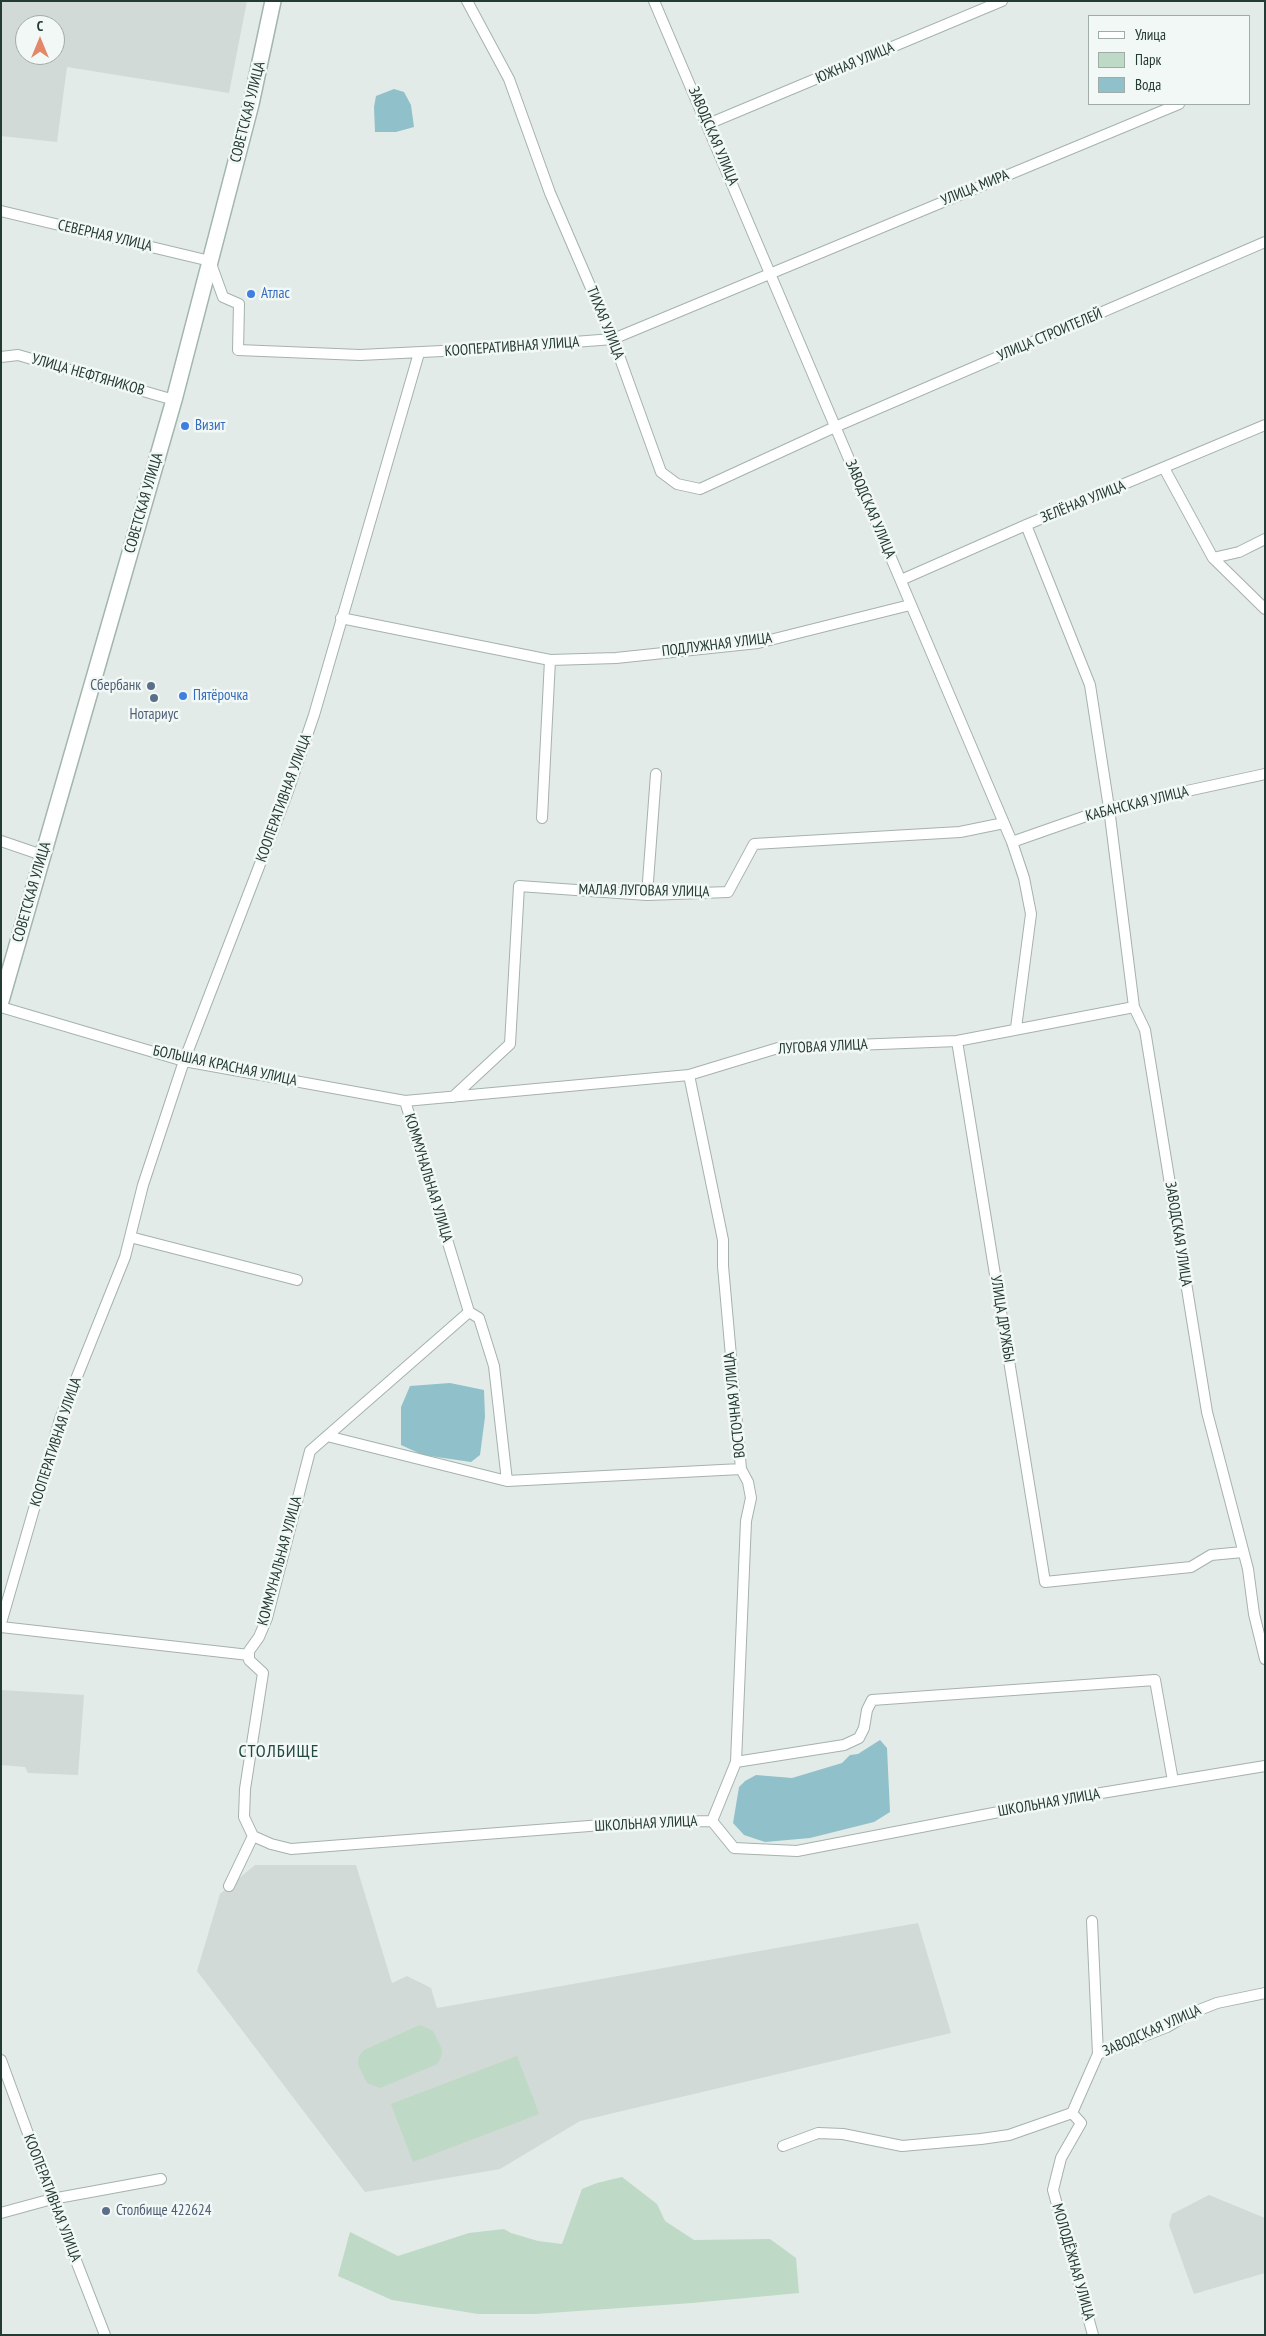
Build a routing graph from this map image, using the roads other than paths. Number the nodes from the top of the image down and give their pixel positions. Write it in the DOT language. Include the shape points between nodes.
graph roads {
  1 [pos="273,1"];
  2 [pos="467,1"];
  3 [pos="654,1"];
  4 [pos="1002,1"];
  5 [pos="1176,105"];
  6 [pos="708,124"];
  7 [pos="1,212"];
  8 [pos="1265,242"];
  9 [pos="210,261"];
  10 [pos="771,272"];
  11 [pos="613,339"];
  12 [pos="419,353"];
  13 [pos="1,357"];
  14 [pos="174,400"];
  15 [pos="1265,425"];
  16 [pos="835,427"];
  17 [pos="1164,468"];
  18 [pos="1026,525"];
  19 [pos="1265,539"];
  20 [pos="1213,558"];
  21 [pos="901,580"];
  22 [pos="910,605"];
  23 [pos="1265,609"];
  24 [pos="342,618"];
  25 [pos="550,660"];
  26 [pos="656,774"];
  27 [pos="1265,774"];
  28 [pos="1109,808"];
  29 [pos="542,818"];
  30 [pos="1004,823"];
  31 [pos="1,840"];
  32 [pos="1012,842"];
  33 [pos="42,855"];
  34 [pos="647,894"];
  35 [pos="1,1001"];
  36 [pos="1,1007"];
  37 [pos="1134,1008"];
  38 [pos="1016,1028"];
  39 [pos="957,1041"];
  40 [pos="184,1061"];
  41 [pos="689,1074"];
  42 [pos="453,1097"];
  43 [pos="405,1101"];
  44 [pos="130,1237"];
  45 [pos="297,1280"];
  46 [pos="469,1312"];
  47 [pos="327,1436"];
  48 [pos="742,1469"];
  49 [pos="507,1481"];
  50 [pos="1243,1552"];
  51 [pos="1,1625"];
  52 [pos="249,1655"];
  53 [pos="1265,1659"];
  54 [pos="736,1762"];
  55 [pos="1265,1766"];
  56 [pos="1173,1781"];
  57 [pos="712,1821"];
  58 [pos="253,1836"];
  59 [pos="229,1886"];
  60 [pos="1092,1921"];
  61 [pos="1265,1993"];
  62 [pos="1098,2054"];
  63 [pos="1,2060"];
  64 [pos="1072,2112"];
  65 [pos="783,2146"];
  66 [pos="161,2179"];
  67 [pos="52,2199"];
  68 [pos="1,2213"];
  69 [pos="105,2335"];
  70 [pos="1093,2335"];
  1 -- 9 [label="street, СОВЕТСКАЯ УЛИЦА" via="251,104"];
  2 -- 11 [label="street, ТИХАЯ УЛИЦА" via="509,80 550,193"];
  3 -- 6 [label="street, ЗАВОДСКАЯ УЛИЦА"];
  4 -- 6 [label="street, ЮЖНАЯ УЛИЦА"];
  5 -- 10 [label="street, УЛИЦА МИРА"];
  6 -- 10 [label="street, ЗАВОДСКАЯ УЛИЦА"];
  7 -- 9 [label="street, СЕВЕРНАЯ УЛИЦА"];
  8 -- 16 [label="street, УЛИЦА СТРОИТЕЛЕЙ"];
  9 -- 12 [label="street, КООПЕРАТИВНАЯ УЛИЦА" via="223,298 238,304 238,350 357,356"];
  9 -- 14 [label="street, СОВЕТСКАЯ УЛИЦА"];
  10 -- 11 [label="street, КООПЕРАТИВНАЯ УЛИЦА"];
  10 -- 16 [label="street, ЗАВОДСКАЯ УЛИЦА"];
  11 -- 12 [label="street, КООПЕРАТИВНАЯ УЛИЦА"];
  11 -- 16 [label="street, ТИХАЯ УЛИЦА" via="661,472 677,484 700,489"];
  12 -- 24 [label="street, КООПЕРАТИВНАЯ УЛИЦА"];
  13 -- 14 [label="street, УЛИЦА НЕФТЯНИКОВ" via="18,355"];
  14 -- 33 [label="street, СОВЕТСКАЯ УЛИЦА"];
  15 -- 17 [label="street, ЗЕЛЁНАЯ УЛИЦА"];
  16 -- 21 [label="street, ЗАВОДСКАЯ УЛИЦА"];
  17 -- 18 [label="street, ЗЕЛЁНАЯ УЛИЦА"];
  17 -- 20 [label="street"];
  18 -- 21 [label="street, ЗЕЛЁНАЯ УЛИЦА"];
  18 -- 28 [label="street, ЗАВОДСКАЯ УЛИЦА" via="1090,685"];
  19 -- 20 [label="street" via="1239,552"];
  20 -- 23 [label="street"];
  21 -- 22 [label="street, ЗАВОДСКАЯ УЛИЦА"];
  22 -- 25 [label="street, ПОДЛУЖНАЯ УЛИЦА" via="758,642 616,658"];
  22 -- 30 [label="street, ЗАВОДСКАЯ УЛИЦА"];
  24 -- 25 [label="street, ПОДЛУЖНАЯ УЛИЦА"];
  24 -- 40 [label="street, КООПЕРАТИВНАЯ УЛИЦА" via="287,794"];
  25 -- 29 [label="street"];
  26 -- 34 [label="street"];
  27 -- 28 [label="street, КАБАНСКАЯ УЛИЦА"];
  28 -- 32 [label="street, КАБАНСКАЯ УЛИЦА"];
  28 -- 37 [label="street, ЗАВОДСКАЯ УЛИЦА"];
  30 -- 32 [label="street, ЗАВОДСКАЯ УЛИЦА"];
  30 -- 34 [label="street, МАЛАЯ ЛУГОВАЯ УЛИЦА" via="960,832 754,844 728,892"];
  31 -- 33 [label="street"];
  32 -- 38 [label="street, ЗАВОДСКАЯ УЛИЦА" via="1031,914"];
  33 -- 35 [label="street, СОВЕТСКАЯ УЛИЦА"];
  34 -- 42 [label="street, МАЛАЯ ЛУГОВАЯ УЛИЦА" via="520,886 510,1044"];
  36 -- 40 [label="street, БОЛЬШАЯ КРАСНАЯ УЛИЦА"];
  37 -- 38 [label="street, ЛУГОВАЯ УЛИЦА"];
  37 -- 50 [label="street, ЗАВОДСКАЯ УЛИЦА" via="1146,1030 1207,1412"];
  38 -- 39 [label="street, ЛУГОВАЯ УЛИЦА"];
  39 -- 41 [label="street, ЛУГОВАЯ УЛИЦА" via="778,1048"];
  39 -- 50 [label="street, УЛИЦА ДРУЖБЫ" via="1045,1582 1191,1567 1211,1555"];
  40 -- 43 [label="street, БОЛЬШАЯ КРАСНАЯ УЛИЦА"];
  40 -- 44 [label="street, КООПЕРАТИВНАЯ УЛИЦА" via="142,1185"];
  41 -- 42 [label="street, ЛУГОВАЯ УЛИЦА"];
  41 -- 48 [label="street, ВОСТОЧНАЯ УЛИЦА" via="723,1240"];
  42 -- 43 [label="street, БОЛЬШАЯ КРАСНАЯ УЛИЦА"];
  43 -- 46 [label="street, КОММУНАЛЬНАЯ УЛИЦА"];
  44 -- 45 [label="street"];
  44 -- 51 [label="street, КООПЕРАТИВНАЯ УЛИЦА" via="125,1257 60,1419"];
  46 -- 47 [label="street, КОММУНАЛЬНАЯ УЛИЦА"];
  46 -- 49 [label="street, КОММУНАЛЬНАЯ УЛИЦА" via="479,1318 494,1366"];
  47 -- 49 [label="street"];
  47 -- 52 [label="street, КОММУНАЛЬНАЯ УЛИЦА" via="310,1451 267,1618"];
  48 -- 49 [label="street"];
  48 -- 54 [label="street, ВОСТОЧНАЯ УЛИЦА" via="751,1498 746,1521"];
  50 -- 53 [label="street, ЗАВОДСКАЯ УЛИЦА"];
  51 -- 52 [label="street"];
  52 -- 58 [label="street" via="249,1660 263,1673 244,1789 244,1817"];
  54 -- 56 [label="street" via="844,1745 859,1738 872,1700 1155,1680"];
  54 -- 57 [label="street, ВОСТОЧНАЯ УЛИЦА"];
  55 -- 56 [label="street, ШКОЛЬНАЯ УЛИЦА"];
  56 -- 57 [label="street, ШКОЛЬНАЯ УЛИЦА" via="797,1851 734,1848"];
  57 -- 58 [label="street, ШКОЛЬНАЯ УЛИЦА" via="628,1823 291,1849"];
  58 -- 59 [label="street"];
  60 -- 62 [label="street"];
  61 -- 62 [label="street, ЗАВОДСКАЯ УЛИЦА" via="1217,2003"];
  62 -- 64 [label="street, ЗАВОДСКАЯ УЛИЦА"];
  63 -- 67 [label="street, КООПЕРАТИВНАЯ УЛИЦА"];
  64 -- 65 [label="street" via="1009,2135 980,2139 902,2146 843,2134 818,2133"];
  64 -- 70 [label="street, МОЛОДЁЖНАЯ УЛИЦА" via="1081,2123 1061,2158 1052,2190"];
  66 -- 67 [label="street"];
  67 -- 68 [label="street"];
  67 -- 69 [label="street, КООПЕРАТИВНАЯ УЛИЦА"];
}
